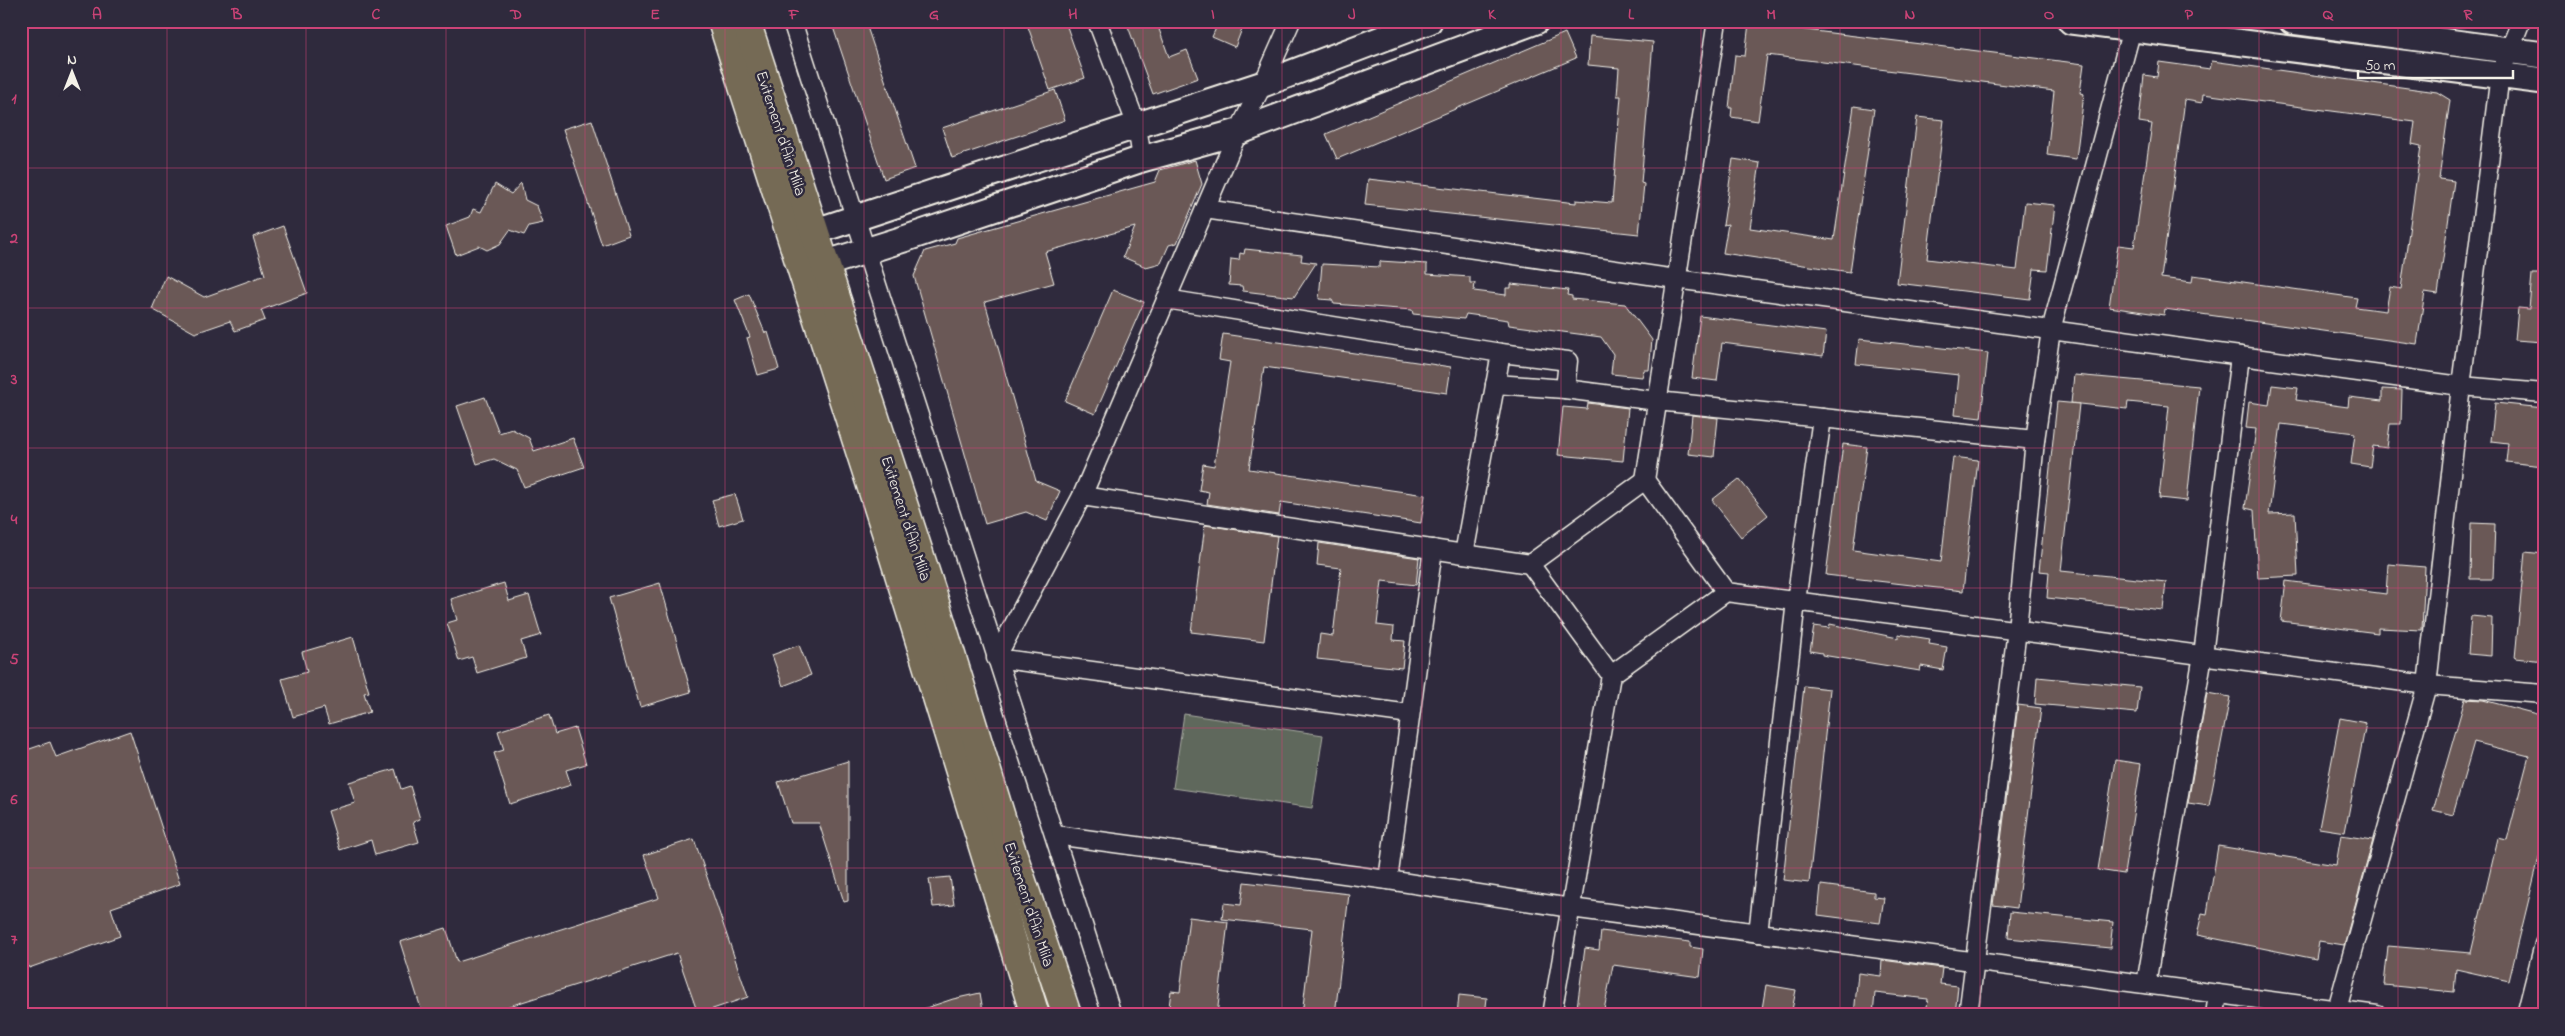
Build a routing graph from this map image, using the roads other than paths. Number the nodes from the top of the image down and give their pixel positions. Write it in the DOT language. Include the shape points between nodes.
graph roads {
  1 [pos="722,21"];
  2 [pos="746,21"];
  3 [pos="792,21"];
  4 [pos="1098,21"];
  5 [pos="1291,21"];
  6 [pos="1429,21"];
  7 [pos="1536,21"];
  8 [pos="1717,21"];
  9 [pos="2071,21"];
  10 [pos="2292,21"];
  11 [pos="2521,21"];
  12 [pos="2132,25"];
  13 [pos="2508,50"];
  14 [pos="2544,55"];
  15 [pos="2500,74"];
  16 [pos="2544,81"];
  17 [pos="1263,84"];
  18 [pos="1137,126"];
  19 [pos="1238,132"];
  20 [pos="1142,159"];
  21 [pos="1205,209"];
  22 [pos="854,219"];
  23 [pos="802,235"];
  24 [pos="866,250"];
  25 [pos="813,268"];
  26 [pos="1676,278"];
  27 [pos="1166,300"];
  28 [pos="2051,330"];
  29 [pos="1501,353"];
  30 [pos="2240,356"];
  31 [pos="1496,384"];
  32 [pos="2461,386"];
  33 [pos="1565,389"];
  34 [pos="2544,393"];
  35 [pos="1657,401"];
  36 [pos="1822,418"];
  37 [pos="2035,440"];
  38 [pos="1645,480"];
  39 [pos="1082,496"];
  40 [pos="1433,549"];
  41 [pos="1464,554"];
  42 [pos="1530,564"];
  43 [pos="1726,592"];
  44 [pos="1796,601"];
  45 [pos="2017,630"];
  46 [pos="2203,656"];
  47 [pos="996,658"];
  48 [pos="1611,675"];
  49 [pos="2427,685"];
  50 [pos="2544,694"];
  51 [pos="1410,714"];
  52 [pos="1055,835"];
  53 [pos="1388,880"];
  54 [pos="1571,908"];
  55 [pos="1758,933"];
  56 [pos="2544,944"];
  57 [pos="1974,962"];
  58 [pos="2146,984"];
  59 [pos="2218,994"];
  60 [pos="2337,1010"];
  61 [pos="1035,1015"];
  62 [pos="1067,1015"];
  63 [pos="1112,1015"];
  64 [pos="1552,1015"];
  65 [pos="1968,1015"];
  66 [pos="2215,1015"];
  67 [pos="2377,1015"];
  68 [pos="2526,1015"];
  1 -- 23 [label="highway, Evitement d'Ain Mlila"];
  2 -- 23 [label="highway, Evitement d'Ain Mlila"];
  3 -- 22 [label="street"];
  4 -- 18 [label="street"];
  5 -- 17 [label="street"];
  6 -- 17 [label="street"];
  7 -- 19 [label="street"];
  8 -- 26 [label="street"];
  9 -- 12 [label="street"];
  10 -- 13 [label="street"];
  11 -- 13 [label="street"];
  12 -- 15 [label="street"];
  12 -- 28 [label="street"];
  13 -- 14 [label="street"];
  13 -- 15 [label="street"];
  15 -- 16 [label="street"];
  15 -- 32 [label="street"];
  17 -- 18 [label="street"];
  17 -- 19 [label="street"];
  18 -- 20 [label="street"];
  18 -- 22 [label="street"];
  19 -- 20 [label="street"];
  19 -- 21 [label="street"];
  20 -- 24 [label="street"];
  21 -- 26 [label="street"];
  21 -- 27 [label="street"];
  22 -- 23 [label="street"];
  22 -- 24 [label="street"];
  23 -- 25 [label="highway, Evitement d'Ain Mlila"];
  24 -- 25 [label="street"];
  24 -- 47 [label="street"];
  25 -- 61 [label="highway, Evitement d'Ain Mlila" via="888,538"];
  25 -- 62 [label="highway, Evitement d'Ain Mlila" via="932,593 1008,840"];
  26 -- 28 [label="street"];
  26 -- 35 [label="street"];
  27 -- 29 [label="street"];
  27 -- 39 [label="street"];
  28 -- 30 [label="street"];
  28 -- 37 [label="street"];
  29 -- 31 [label="street"];
  29 -- 33 [label="street" via="1568,361"];
  30 -- 32 [label="street"];
  30 -- 46 [label="street"];
  31 -- 33 [label="street"];
  31 -- 41 [label="street"];
  32 -- 34 [label="street"];
  32 -- 49 [label="street"];
  33 -- 35 [label="street"];
  35 -- 36 [label="street"];
  35 -- 38 [label="street"];
  36 -- 37 [label="street"];
  36 -- 44 [label="street"];
  37 -- 45 [label="street"];
  38 -- 42 [label="street"];
  38 -- 43 [label="street"];
  39 -- 40 [label="street"];
  39 -- 47 [label="street"];
  40 -- 41 [label="street"];
  40 -- 51 [label="street"];
  41 -- 42 [label="street"];
  42 -- 48 [label="street"];
  43 -- 44 [label="street"];
  43 -- 48 [label="street"];
  44 -- 45 [label="street"];
  44 -- 55 [label="street"];
  45 -- 46 [label="street"];
  45 -- 57 [label="street"];
  46 -- 49 [label="street"];
  46 -- 58 [label="street"];
  47 -- 51 [label="street"];
  47 -- 52 [label="street"];
  48 -- 54 [label="street"];
  49 -- 50 [label="street"];
  49 -- 60 [label="street"];
  51 -- 53 [label="street"];
  52 -- 53 [label="street"];
  52 -- 63 [label="street"];
  53 -- 54 [label="street"];
  54 -- 55 [label="street"];
  54 -- 64 [label="street"];
  55 -- 57 [label="street"];
  56 -- 68 [label="street"];
  57 -- 58 [label="street"];
  57 -- 65 [label="street"];
  58 -- 59 [label="street"];
  59 -- 60 [label="street"];
  59 -- 66 [label="street"];
  60 -- 67 [label="street"];
}
